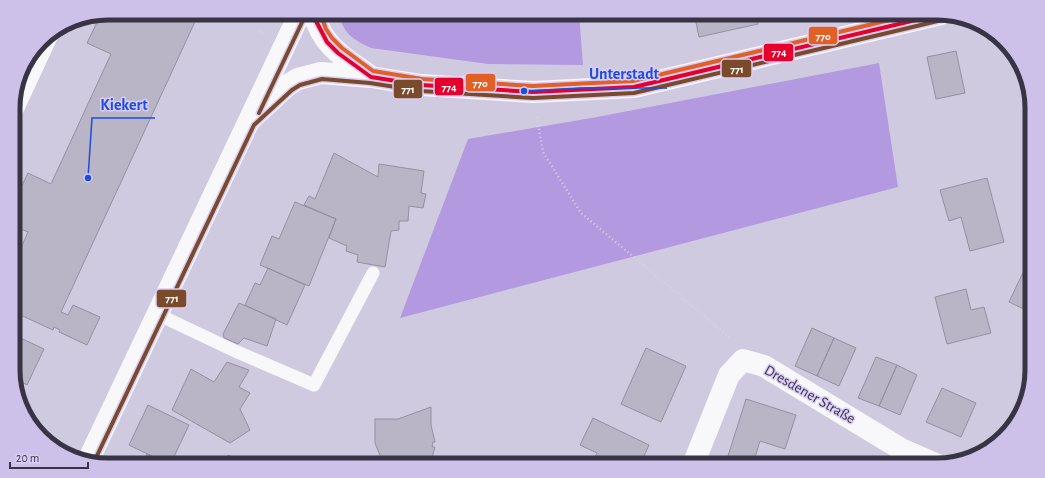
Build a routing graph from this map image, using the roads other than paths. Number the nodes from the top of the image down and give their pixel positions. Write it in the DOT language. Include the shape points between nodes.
graph roads {
  1 [pos="297,20"];
  2 [pos="316,20"];
  3 [pos="916,20"];
  4 [pos="48,44"];
  5 [pos="371,77"];
  6 [pos="20,104"];
  7 [pos="249,121"];
  8 [pos="374,273"];
  9 [pos="157,314"];
  10 [pos="90,456"];
  11 [pos="696,458"];
  12 [pos="923,458"];
  1 -- 7 [label="street"];
  2 -- 5 [label="street" via="327,42"];
  3 -- 5 [label="street" via="634,87 533,92 421,85"];
  4 -- 6 [label="lane"];
  5 -- 7 [label="street" via="321,73 298,79"];
  7 -- 9 [label="street"];
  8 -- 9 [label="lane" via="314,386"];
  9 -- 10 [label="street"];
  11 -- 12 [label="street, Dresdener Straße" via="729,375 743,360 764,366"];
}
